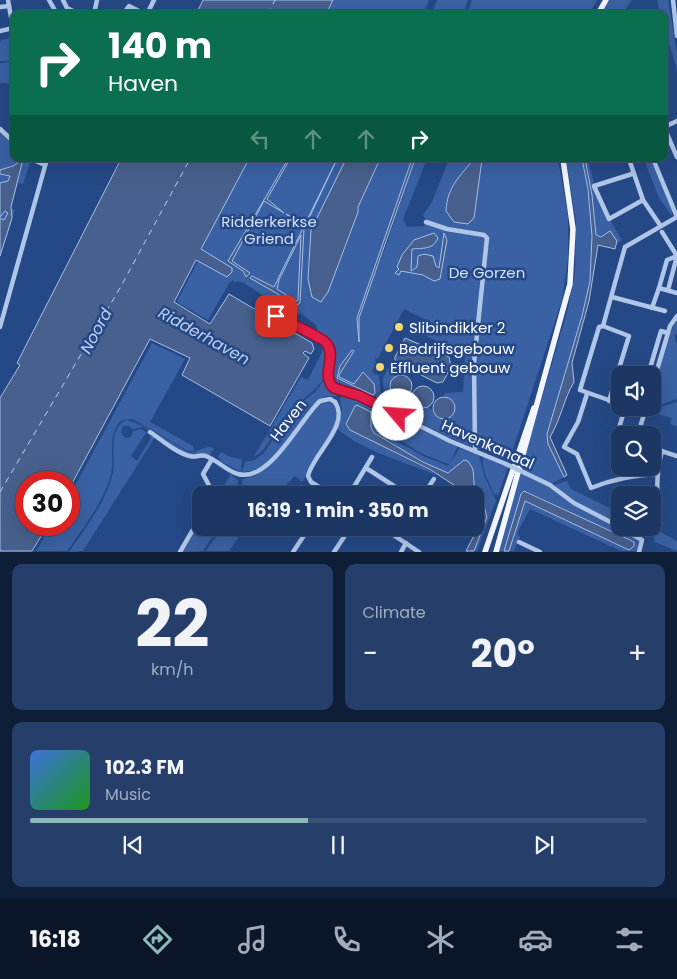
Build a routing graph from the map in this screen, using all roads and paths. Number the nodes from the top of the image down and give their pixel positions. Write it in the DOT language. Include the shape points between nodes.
graph roads {
  1 [pos="673,0"];
  2 [pos="9,5"];
  3 [pos="0,7"];
  4 [pos="126,10"];
  5 [pos="138,10"];
  6 [pos="675,13"];
  7 [pos="677,36"];
  8 [pos="0,129"];
  9 [pos="668,135"];
  10 [pos="10,138"];
  11 [pos="677,158"];
  12 [pos="38,162"];
  13 [pos="46,162"];
  14 [pos="563,162"];
  15 [pos="630,162"];
  16 [pos="654,162"];
  17 [pos="45,165"];
  18 [pos="632,174"];
  19 [pos="643,200"];
  20 [pos="677,217"];
  21 [pos="426,222"];
  22 [pos="660,225"];
  23 [pos="662,232"];
  24 [pos="677,256"];
  25 [pos="659,288"];
  26 [pos="668,290"];
  27 [pos="677,293"];
  28 [pos="612,297"];
  29 [pos="652,308"];
  30 [pos="665,311"];
  31 [pos="276,316"];
  32 [pos="677,316"];
  33 [pos="602,326"];
  34 [pos="0,327"];
  35 [pos="668,333"];
  36 [pos="651,366"];
  37 [pos="658,366"];
  38 [pos="343,391"];
  39 [pos="587,394"];
  40 [pos="537,401"];
  41 [pos="609,401"];
  42 [pos="335,402"];
  43 [pos="150,432"];
  44 [pos="475,449"];
  45 [pos="662,451"];
  46 [pos="661,456"];
  47 [pos="677,456"];
  48 [pos="372,458"];
  49 [pos="212,459"];
  50 [pos="366,468"];
  51 [pos="626,476"];
  52 [pos="434,479"];
  53 [pos="209,486"];
  54 [pos="317,486"];
  55 [pos="354,486"];
  56 [pos="394,486"];
  57 [pos="430,486"];
  58 [pos="611,522"];
  59 [pos="192,531"];
  60 [pos="304,536"];
  61 [pos="345,536"];
  62 [pos="396,536"];
  63 [pos="638,536"];
  64 [pos="519,542"];
  65 [pos="406,543"];
  66 [pos="180,552"];
  67 [pos="294,552"];
  68 [pos="334,552"];
  69 [pos="401,552"];
  70 [pos="418,552"];
  71 [pos="485,552"];
  72 [pos="496,552"];
  73 [pos="540,552"];
  74 [pos="639,552"];
  1 -- 6 [label="street"];
  2 -- 3 [label="street"];
  4 -- 5 [label="street" via="129,6"];
  6 -- 7 [label="street"];
  8 -- 10 [label="street"];
  9 -- 11 [label="street"];
  12 -- 17 [label="street"];
  13 -- 17 [label="street"];
  14 -- 40 [label="main road" via="573,223 572,273 564,312"];
  15 -- 18 [label="street"];
  16 -- 20 [label="street"];
  17 -- 34 [label="street"];
  18 -- 19 [label="street"];
  18 -- 19 [label="street" via="594,186 605,213 609,219"];
  19 -- 22 [label="street"];
  20 -- 22 [label="street"];
  21 -- 44 [label="street" via="487,238 474,363"];
  22 -- 28 [label="street" via="625,248"];
  23 -- 24 [label="street"];
  24 -- 25 [label="street" via="667,260"];
  24 -- 26 [label="street"];
  25 -- 26 [label="street"];
  25 -- 29 [label="street"];
  26 -- 27 [label="street"];
  28 -- 29 [label="street"];
  28 -- 33 [label="street"];
  29 -- 30 [label="street"];
  31 -- 38 [label="street" via="324,339 330,351 328,380 334,388"];
  32 -- 35 [label="street"];
  33 -- 39 [label="street" via="598,327 580,390"];
  33 -- 41 [label="street" via="629,336"];
  35 -- 36 [label="street" via="661,331"];
  35 -- 37 [label="street"];
  38 -- 42 [label="street"];
  38 -- 44 [label="street, Havenkanaal" via="360,396 450,441"];
  39 -- 41 [label="street"];
  39 -- 51 [label="street" via="578,422 564,447 577,454 591,488"];
  40 -- 71 [label="main road"];
  40 -- 72 [label="main road"];
  42 -- 49 [label="street, Haven" via="330,399 320,401 284,446 257,472 238,474"];
  42 -- 54 [label="street" via="340,409 337,422 308,476"];
  43 -- 49 [label="street, Haven" via="186,455 203,455"];
  44 -- 58 [label="street, Havenkanaal, bridge" via="550,485"];
  45 -- 46 [label="street"];
  45 -- 47 [label="street"];
  48 -- 50 [label="street"];
  49 -- 53 [label="street" via="202,474"];
  50 -- 55 [label="street"];
  50 -- 56 [label="street"];
  52 -- 57 [label="street"];
  59 -- 66 [label="street"];
  60 -- 67 [label="street"];
  61 -- 68 [label="street"];
  62 -- 65 [label="street"];
  63 -- 74 [label="street, Havenkanaal" via="643,542"];
  64 -- 73 [label="street"];
  65 -- 69 [label="street"];
  65 -- 70 [label="street"];
}
